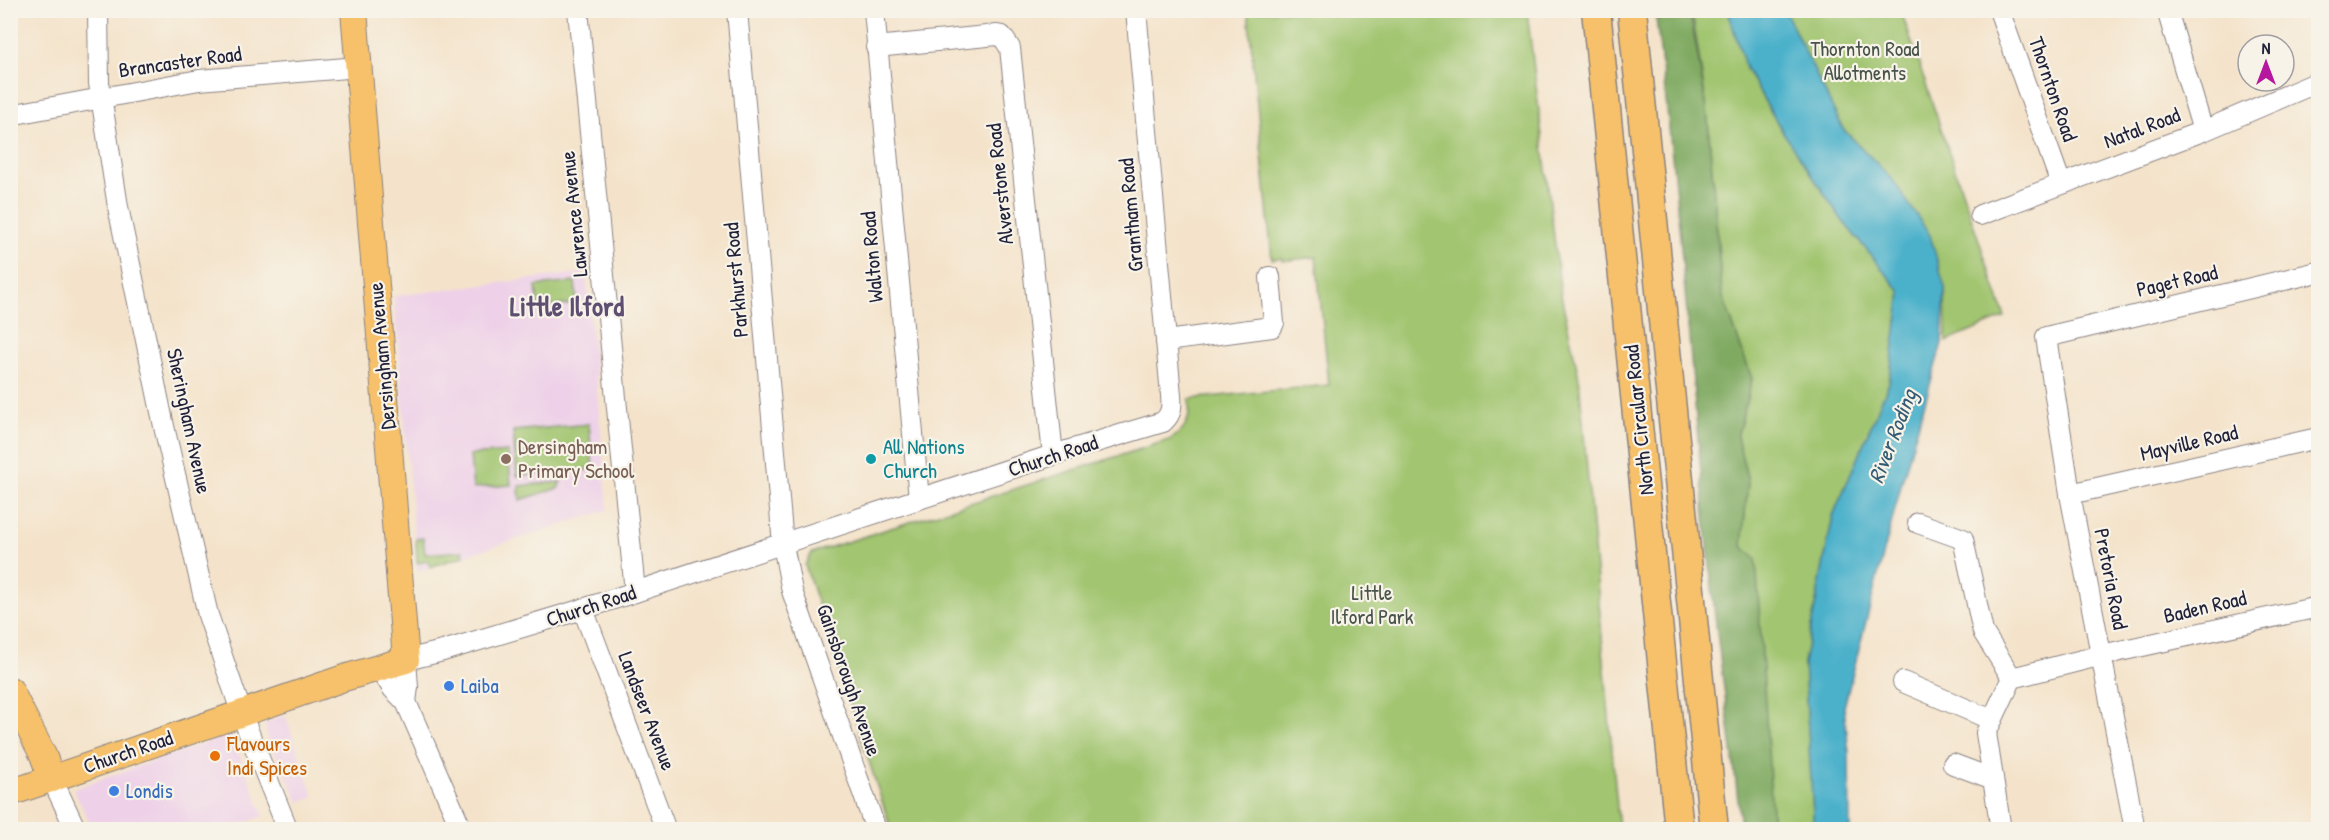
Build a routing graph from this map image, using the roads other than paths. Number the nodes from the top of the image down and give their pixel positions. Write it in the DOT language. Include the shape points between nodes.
graph roads {
  1 [pos="98,10"];
  2 [pos="354,10"];
  3 [pos="578,10"];
  4 [pos="737,10"];
  5 [pos="874,10"];
  6 [pos="1136,10"];
  7 [pos="1596,10"];
  8 [pos="1632,10"];
  9 [pos="1999,10"];
  10 [pos="2167,10"];
  11 [pos="876,47"];
  12 [pos="359,67"];
  13 [pos="2319,82"];
  14 [pos="101,99"];
  15 [pos="10,115"];
  16 [pos="2203,131"];
  17 [pos="2061,184"];
  18 [pos="1980,215"];
  19 [pos="2319,272"];
  20 [pos="1270,277"];
  21 [pos="2046,337"];
  22 [pos="1166,341"];
  23 [pos="1170,416"];
  24 [pos="2319,438"];
  25 [pos="1053,455"];
  26 [pos="2070,495"];
  27 [pos="919,499"];
  28 [pos="1918,524"];
  29 [pos="783,545"];
  30 [pos="635,592"];
  31 [pos="2319,607"];
  32 [pos="584,609"];
  33 [pos="2102,655"];
  34 [pos="406,660"];
  35 [pos="379,667"];
  36 [pos="2012,678"];
  37 [pos="1903,682"];
  38 [pos="10,690"];
  39 [pos="406,702"];
  40 [pos="241,713"];
  41 [pos="1992,720"];
  42 [pos="1953,764"];
  43 [pos="52,779"];
  44 [pos="1993,779"];
  45 [pos="10,793"];
  46 [pos="76,830"];
  47 [pos="288,830"];
  48 [pos="462,830"];
  49 [pos="666,830"];
  50 [pos="876,830"];
  51 [pos="1679,830"];
  52 [pos="1714,830"];
  53 [pos="2001,830"];
  54 [pos="2135,830"];
  1 -- 14 [label="street, Sheringham Avenue"];
  2 -- 12 [label="main road, Dersingham Avenue"];
  3 -- 30 [label="street, Lawrence Avenue"];
  4 -- 29 [label="street, Parkhurst Road"];
  5 -- 11 [label="street, Walton Road"];
  6 -- 22 [label="street, Grantham Road"];
  7 -- 51 [label="highway, North Circular Road"];
  8 -- 52 [label="highway, North Circular Road"];
  9 -- 17 [label="street, Thornton Road"];
  10 -- 16 [label="street"];
  11 -- 25 [label="street, Alverstone Road" via="997,35 1010,48"];
  11 -- 27 [label="street, Walton Road"];
  12 -- 14 [label="street, Brancaster Road" via="199,80"];
  12 -- 34 [label="main road, Dersingham Avenue"];
  13 -- 16 [label="street, Natal Road"];
  14 -- 15 [label="street, Brancaster Road"];
  14 -- 40 [label="street, Sheringham Avenue" via="118,207 165,431 208,615"];
  16 -- 17 [label="street, Natal Road"];
  17 -- 18 [label="street, Natal Road"];
  19 -- 21 [label="street, Paget Road"];
  20 -- 22 [label="street" via="1272,327"];
  21 -- 26 [label="street, Pretoria Road"];
  22 -- 23 [label="street, Grantham Road"];
  23 -- 25 [label="street, Church Road" via="1163,422"];
  24 -- 26 [label="street, Mayville Road"];
  25 -- 27 [label="street, Church Road"];
  26 -- 33 [label="street, Pretoria Road"];
  27 -- 29 [label="street, Church Road"];
  28 -- 36 [label="street" via="1963,539 1983,632"];
  29 -- 30 [label="street, Church Road"];
  29 -- 50 [label="street, Gainsborough Avenue" via="792,591"];
  30 -- 32 [label="street, Church Road"];
  31 -- 33 [label="street, Baden Road"];
  32 -- 34 [label="street, Church Road"];
  32 -- 49 [label="street, Landseer Avenue"];
  33 -- 36 [label="street, Baden Road"];
  33 -- 54 [label="street, Pretoria Road"];
  34 -- 35 [label="main road, Church Road"];
  34 -- 39 [label="street, Dersingham Avenue"];
  35 -- 39 [label="street, Dersingham Avenue"];
  35 -- 40 [label="main road, Church Road"];
  36 -- 41 [label="street"];
  37 -- 41 [label="street"];
  38 -- 43 [label="main road"];
  39 -- 48 [label="street, Dersingham Avenue"];
  40 -- 43 [label="main road, Church Road"];
  40 -- 47 [label="street, Sheringham Avenue"];
  41 -- 44 [label="street" via="1986,733"];
  42 -- 44 [label="street"];
  43 -- 45 [label="main road, Church Road"];
  43 -- 46 [label="street"];
  44 -- 53 [label="street"];
}
